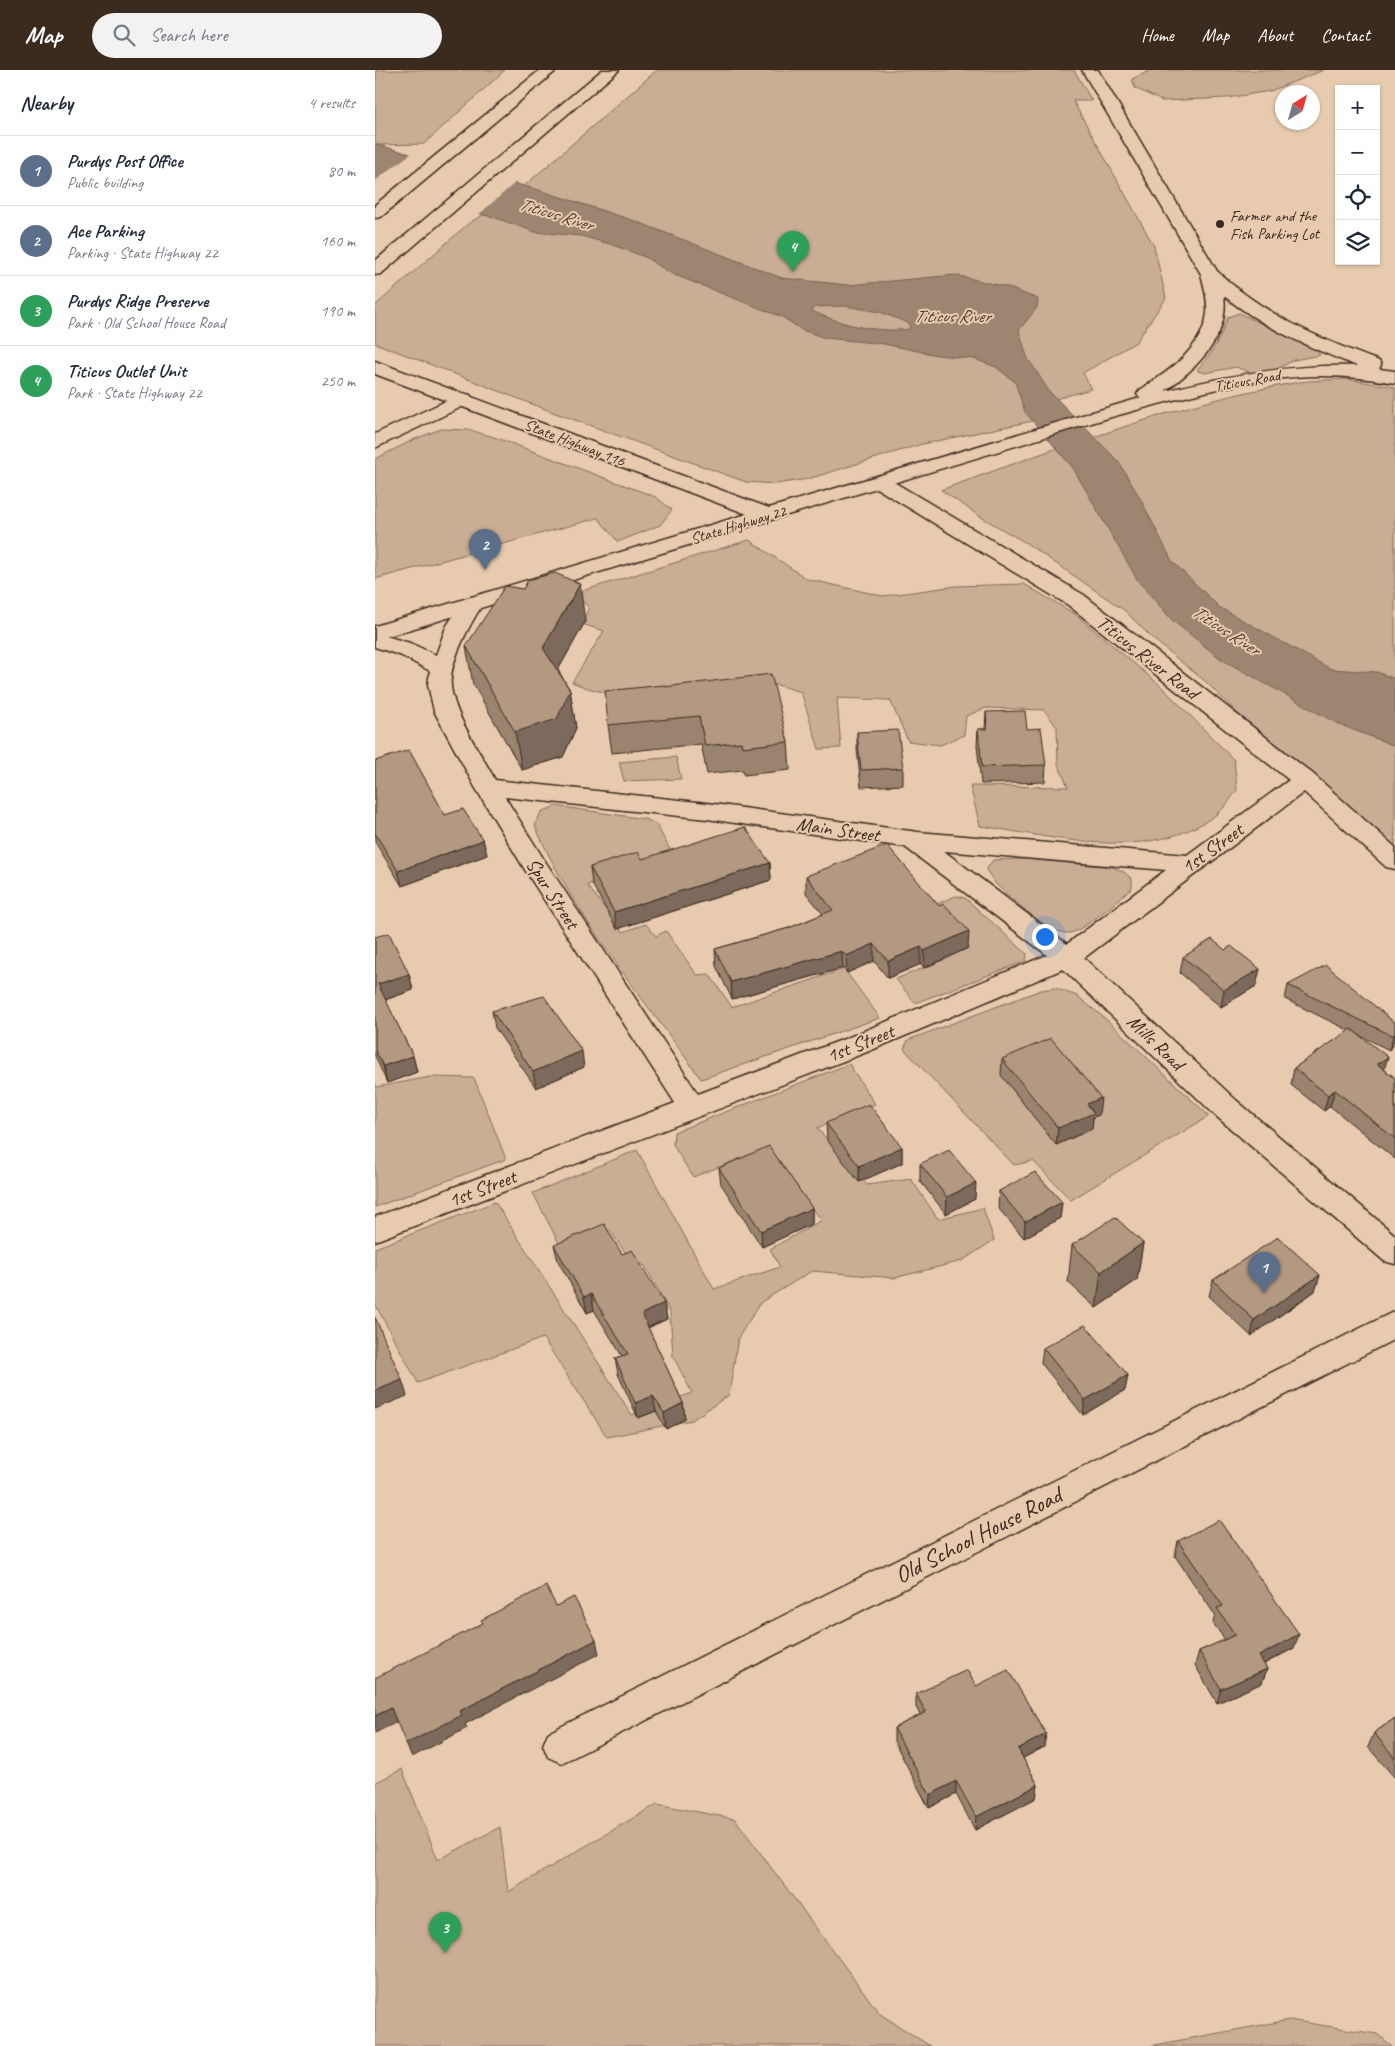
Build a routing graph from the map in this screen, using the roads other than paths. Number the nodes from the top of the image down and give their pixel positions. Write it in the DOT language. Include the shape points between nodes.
graph roads {
  1 [pos="549,70"];
  2 [pos="611,70"];
  3 [pos="1090,70"];
  4 [pos="375,213"];
  5 [pos="375,270"];
  6 [pos="1210,274"];
  7 [pos="377,368"];
  8 [pos="1395,375"];
  9 [pos="463,400"];
  10 [pos="1101,414"];
  11 [pos="375,442"];
  12 [pos="879,482"];
  13 [pos="769,515"];
  14 [pos="473,604"];
  15 [pos="375,633"];
  16 [pos="375,640"];
  17 [pos="442,669"];
  18 [pos="1305,780"];
  19 [pos="487,787"];
  20 [pos="912,839"];
  21 [pos="1395,861"];
  22 [pos="1189,864"];
  23 [pos="1067,957"];
  24 [pos="691,1107"];
  25 [pos="375,1229"];
  26 [pos="1395,1252"];
  27 [pos="1395,1324"];
  28 [pos="561,1745"];
  1 -- 4 [label="main road"];
  2 -- 5 [label="main road"];
  3 -- 6 [label="main road"];
  6 -- 8 [label="main road, Titicus Road" via="1226,291 1251,309 1325,346"];
  6 -- 10 [label="main road" via="1216,315 1199,349 1185,367 1138,399"];
  7 -- 9 [label="main road, State Highway 116"];
  8 -- 10 [label="main road, Titicus Road" via="1337,370 1289,373 1181,392"];
  9 -- 11 [label="main road"];
  9 -- 13 [label="main road, State Highway 116"];
  10 -- 12 [label="main road, State Highway 22"];
  12 -- 13 [label="main road, State Highway 22"];
  12 -- 18 [label="main road, Titicus River Road" via="1076,600"];
  13 -- 14 [label="main road, State Highway 22"];
  14 -- 15 [label="main road, State Highway 22"];
  14 -- 17 [label="main road, Spur Street" via="457,627"];
  16 -- 17 [label="main road" via="419,654"];
  17 -- 19 [label="main road, Spur Street" via="439,685 446,711"];
  18 -- 21 [label="main road, Titicus River Road"];
  18 -- 22 [label="main road, 1st Street"];
  19 -- 20 [label="main road, Main Street" via="707,811"];
  19 -- 24 [label="main road, Spur Street"];
  20 -- 22 [label="main road, Main Street"];
  20 -- 23 [label="main road, Mills Road"];
  22 -- 23 [label="main road, 1st Street"];
  23 -- 24 [label="main road, 1st Street" via="857,1045"];
  23 -- 26 [label="main road, Mills Road" via="1226,1108"];
  24 -- 25 [label="main road, 1st Street"];
  27 -- 28 [label="main road, Old School House Road"];
}
